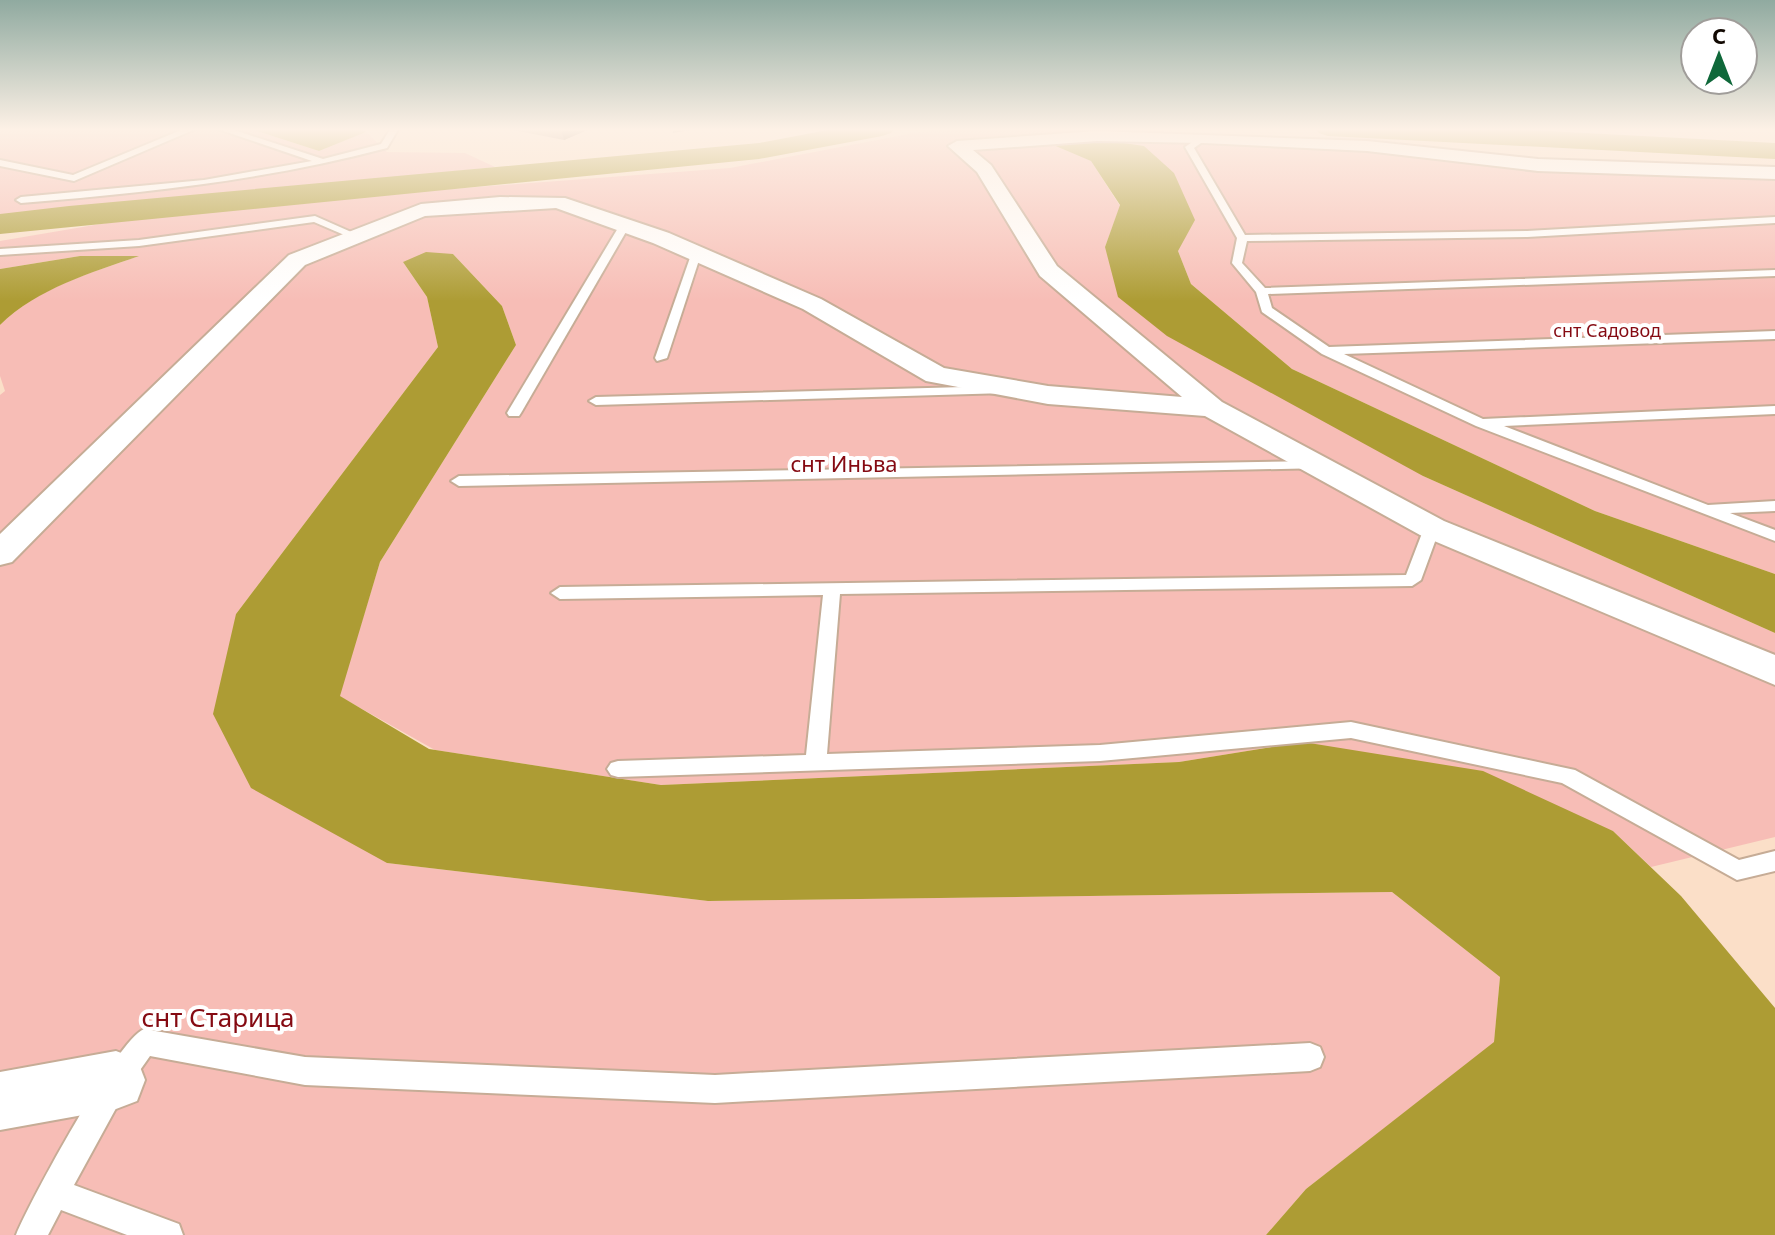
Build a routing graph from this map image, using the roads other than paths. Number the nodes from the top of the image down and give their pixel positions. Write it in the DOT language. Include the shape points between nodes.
graph roads {
  1 [pos="56,186"];
  2 [pos="168,186"];
  3 [pos="994,186"];
  4 [pos="1212,186"];
  5 [pos="1775,220"];
  6 [pos="625,225"];
  7 [pos="353,235"];
  8 [pos="1242,238"];
  9 [pos="28,248"];
  10 [pos="0,252"];
  11 [pos="696,254"];
  12 [pos="0,259"];
  13 [pos="1775,273"];
  14 [pos="1262,291"];
  15 [pos="1775,335"];
  16 [pos="1326,351"];
  17 [pos="661,358"];
  18 [pos="1019,390"];
  19 [pos="596,401"];
  20 [pos="1212,408"];
  21 [pos="1775,410"];
  22 [pos="514,413"];
  23 [pos="1481,423"];
  24 [pos="1321,465"];
  25 [pos="459,481"];
  26 [pos="1775,506"];
  27 [pos="1706,510"];
  28 [pos="1432,528"];
  29 [pos="1775,536"];
  30 [pos="0,554"];
  31 [pos="832,589"];
  32 [pos="560,593"];
  33 [pos="1775,671"];
  34 [pos="816,763"];
  35 [pos="618,769"];
  36 [pos="1775,861"];
  37 [pos="1310,1057"];
  38 [pos="116,1080"];
  39 [pos="0,1101"];
  40 [pos="54,1193"];
  41 [pos="31,1235"];
  42 [pos="168,1235"];
  1 -- 2 [label="lane" via="21,200"];
  3 -- 20 [label="street" via="1048,271"];
  4 -- 8 [label="lane"];
  5 -- 8 [label="lane" via="1527,234"];
  6 -- 7 [label="street" via="558,202 500,203 421,210"];
  6 -- 11 [label="street"];
  6 -- 22 [label="lane"];
  7 -- 9 [label="lane" via="315,219 139,243"];
  7 -- 30 [label="street" via="297,260"];
  8 -- 14 [label="lane" via="1237,263"];
  9 -- 10 [label="lane"];
  9 -- 12 [label="lane"];
  11 -- 17 [label="lane"];
  11 -- 18 [label="street" via="812,304 936,375"];
  13 -- 14 [label="lane"];
  14 -- 16 [label="lane" via="1266,310"];
  15 -- 16 [label="lane"];
  16 -- 23 [label="lane"];
  18 -- 19 [label="lane"];
  18 -- 20 [label="street"];
  20 -- 24 [label="street"];
  21 -- 23 [label="lane"];
  23 -- 27 [label="lane"];
  24 -- 25 [label="lane"];
  24 -- 28 [label="street"];
  26 -- 27 [label="lane"];
  27 -- 29 [label="lane"];
  28 -- 31 [label="lane" via="1412,580"];
  28 -- 33 [label="street"];
  31 -- 32 [label="lane"];
  31 -- 34 [label="lane"];
  34 -- 35 [label="lane"];
  34 -- 36 [label="lane" via="1100,753 1351,730 1567,776 1737,870"];
  37 -- 38 [label="lane" via="715,1089 305,1071 144,1042"];
  38 -- 39 [label="street"];
  38 -- 40 [label="lane"];
  40 -- 41 [label="lane"];
  40 -- 42 [label="lane"];
}
